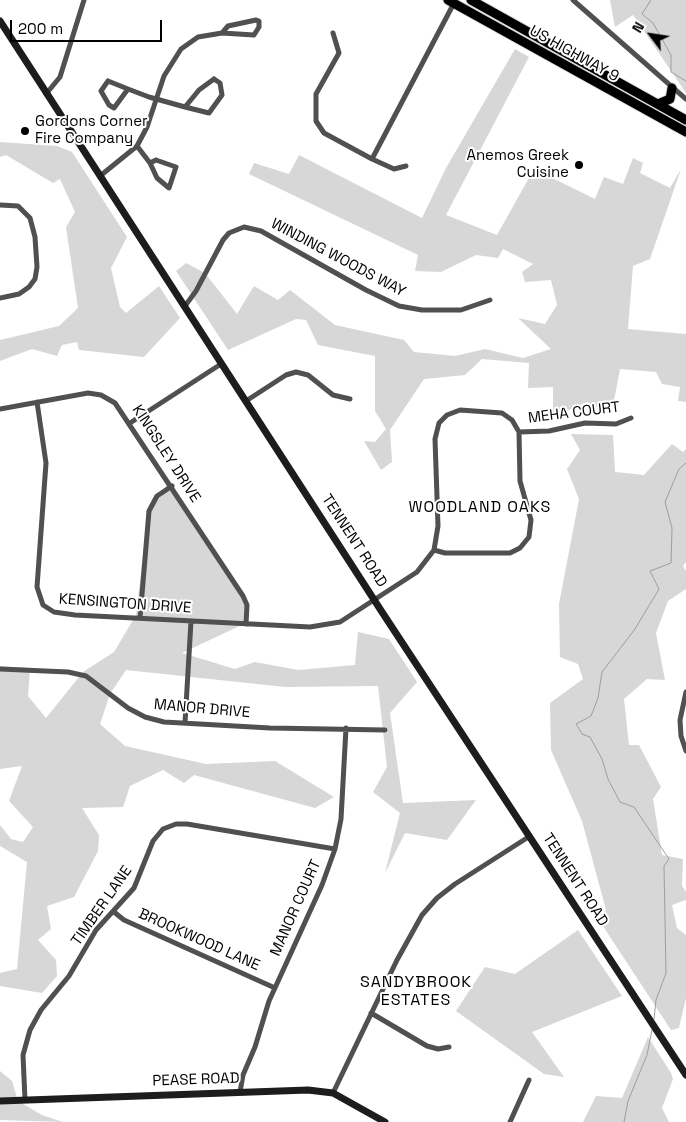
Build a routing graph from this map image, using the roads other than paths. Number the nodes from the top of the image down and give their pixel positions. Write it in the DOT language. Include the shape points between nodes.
graph roads {
  1 [pos="84,0"];
  2 [pos="471,0"];
  3 [pos="573,0"];
  4 [pos="451,1"];
  5 [pos="0,21"];
  6 [pos="332,33"];
  7 [pos="222,34"];
  8 [pos="128,88"];
  9 [pos="672,88"];
  10 [pos="46,94"];
  11 [pos="156,99"];
  12 [pos="686,99"];
  13 [pos="658,104"];
  14 [pos="185,106"];
  15 [pos="686,120"];
  16 [pos="686,132"];
  17 [pos="137,146"];
  18 [pos="372,159"];
  19 [pos="150,163"];
  20 [pos="406,166"];
  21 [pos="100,176"];
  22 [pos="0,205"];
  23 [pos="0,298"];
  24 [pos="490,300"];
  25 [pos="185,306"];
  26 [pos="221,364"];
  27 [pos="350,399"];
  28 [pos="246,401"];
  29 [pos="37,402"];
  30 [pos="0,409"];
  31 [pos="631,418"];
  32 [pos="130,423"];
  33 [pos="520,432"];
  34 [pos="172,486"];
  35 [pos="434,550"];
  36 [pos="375,600"];
  37 [pos="140,618"];
  38 [pos="191,621"];
  39 [pos="246,624"];
  40 [pos="0,668"];
  41 [pos="686,692"];
  42 [pos="185,723"];
  43 [pos="346,728"];
  44 [pos="385,730"];
  45 [pos="686,750"];
  46 [pos="530,836"];
  47 [pos="335,849"];
  48 [pos="114,912"];
  49 [pos="275,988"];
  50 [pos="371,1013"];
  51 [pos="449,1047"];
  52 [pos="686,1075"];
  53 [pos="529,1080"];
  54 [pos="240,1092"];
  55 [pos="333,1093"];
  56 [pos="25,1100"];
  57 [pos="0,1101"];
  58 [pos="385,1122"];
  59 [pos="510,1122"];
  1 -- 10 [label="street" via="60,77"];
  2 -- 13 [label="highway, US HIGHWAY 9"];
  3 -- 9 [label="street"];
  4 -- 16 [label="highway, US HIGHWAY 9"];
  4 -- 18 [label="street"];
  5 -- 10 [label="street, TENNENT ROAD"];
  6 -- 18 [label="street" via="338,53 316,94 316,121 324,133"];
  7 -- 7 [label="street" via="228,26 259,21 254,35"];
  7 -- 11 [label="street" via="198,36 181,49 164,76"];
  8 -- 8 [label="street" via="114,108 101,91 108,82"];
  8 -- 11 [label="street"];
  9 -- 12 [label="street"];
  9 -- 13 [label="highway" via="670,100"];
  10 -- 21 [label="street, TENNENT ROAD"];
  11 -- 14 [label="street"];
  11 -- 17 [label="street" via="148,128"];
  13 -- 15 [label="highway, US HIGHWAY 9"];
  14 -- 14 [label="street" via="214,79 219,81 222,95 210,113"];
  17 -- 19 [label="street"];
  17 -- 21 [label="street"];
  18 -- 20 [label="street" via="394,169"];
  19 -- 19 [label="street" via="156,160 176,167 169,188 157,178"];
  21 -- 25 [label="street, TENNENT ROAD"];
  22 -- 23 [label="street" via="18,206 30,218 37,267 35,279 29,287 19,294"];
  24 -- 25 [label="street, WINDING WOODS WAY" via="461,310 422,310 399,306 261,231 244,227 222,240"];
  25 -- 26 [label="street, TENNENT ROAD"];
  26 -- 28 [label="street, TENNENT ROAD"];
  26 -- 32 [label="street"];
  27 -- 28 [label="street" via="333,395 308,376 296,372"];
  28 -- 36 [label="street, TENNENT ROAD"];
  29 -- 30 [label="street, KINGSLEY DRIVE"];
  29 -- 32 [label="street, KINGSLEY DRIVE" via="95,394 115,403"];
  29 -- 37 [label="street, KENSINGTON DRIVE" via="46,463 37,584 41,600 46,608 63,614"];
  31 -- 33 [label="street, MEHA COURT" via="616,424 585,423 549,431"];
  32 -- 34 [label="street, KINGSLEY DRIVE"];
  33 -- 35 [label="street" via="520,481 532,526 527,541 516,551 503,554"];
  33 -- 35 [label="street" via="507,416 490,410 454,411 439,423 434,440 438,526"];
  34 -- 37 [label="street" via="157,496 149,511"];
  34 -- 39 [label="street, KINGSLEY DRIVE" via="243,596 247,605"];
  35 -- 36 [label="street, KENSINGTON DRIVE" via="417,572"];
  36 -- 39 [label="street, KENSINGTON DRIVE" via="348,618 322,627"];
  36 -- 46 [label="street, TENNENT ROAD"];
  37 -- 38 [label="street, KENSINGTON DRIVE"];
  38 -- 39 [label="street, KENSINGTON DRIVE"];
  38 -- 42 [label="street"];
  40 -- 42 [label="street, MANOR DRIVE" via="78,673 93,680 117,701 136,712 156,720"];
  41 -- 45 [label="street" via="680,720"];
  42 -- 43 [label="street, MANOR DRIVE"];
  43 -- 44 [label="street, MANOR DRIVE"];
  43 -- 47 [label="street, MANOR COURT" via="341,819"];
  46 -- 50 [label="street" via="455,884 432,903 412,929"];
  46 -- 52 [label="street, TENNENT ROAD"];
  47 -- 48 [label="street, TIMBER LANE" via="187,824 171,825 156,836 136,883"];
  47 -- 49 [label="street, MANOR COURT" via="322,886"];
  48 -- 49 [label="street, BROOKWOOD LANE" via="124,920"];
  48 -- 56 [label="street, TIMBER LANE" via="96,930 69,976 30,1030 23,1055"];
  49 -- 54 [label="street, MANOR COURT" via="243,1075"];
  50 -- 51 [label="street" via="427,1046"];
  50 -- 55 [label="street"];
  53 -- 59 [label="street"];
  54 -- 55 [label="street, PEASE ROAD" via="308,1090"];
  54 -- 56 [label="street, PEASE ROAD"];
  55 -- 58 [label="street, PEASE ROAD"];
  56 -- 57 [label="street, PEASE ROAD"];
}
